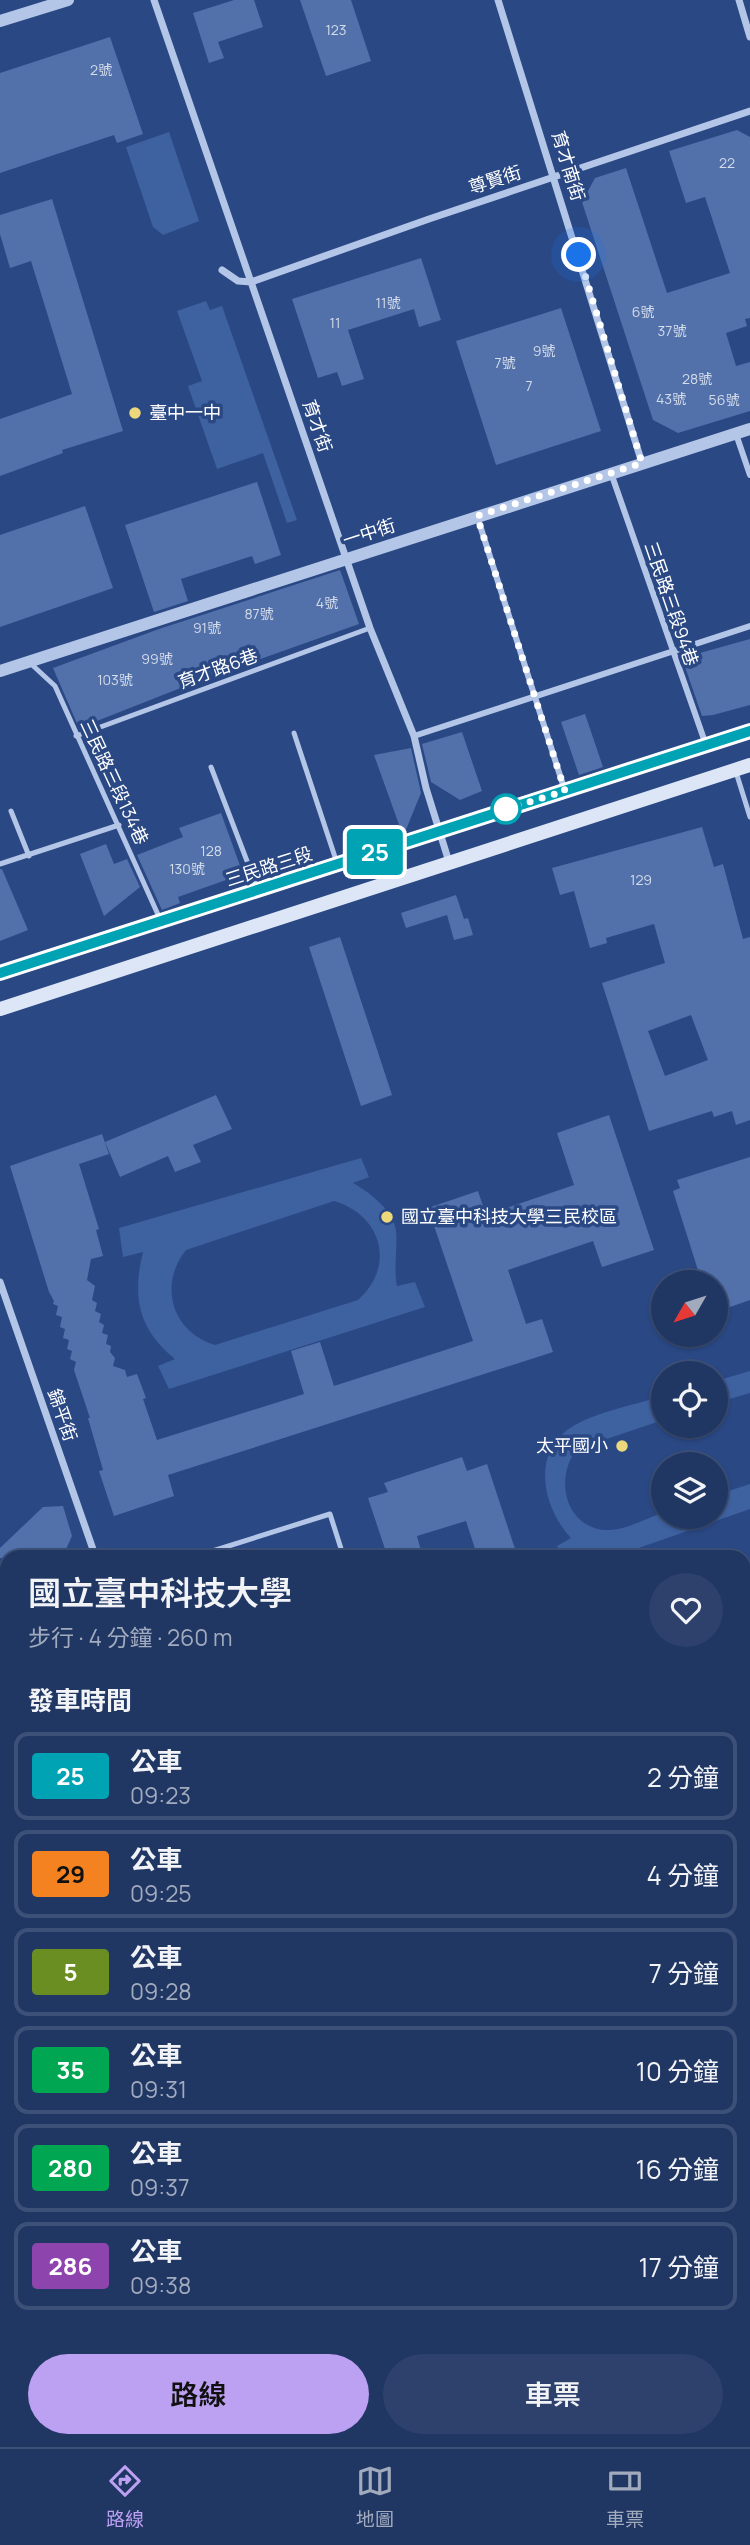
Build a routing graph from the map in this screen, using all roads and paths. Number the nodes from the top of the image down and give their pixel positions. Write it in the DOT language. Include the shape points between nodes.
graph roads {
  1 [pos="68,0"];
  2 [pos="154,0"];
  3 [pos="498,0"];
  4 [pos="738,0"];
  5 [pos="0,21"];
  6 [pos="750,37"];
  7 [pos="750,111"];
  8 [pos="555,177"];
  9 [pos="222,270"];
  10 [pos="251,282"];
  11 [pos="750,429"];
  12 [pos="736,434"];
  13 [pos="642,463"];
  14 [pos="611,473"];
  15 [pos="750,475"];
  16 [pos="477,516"];
  17 [pos="346,558"];
  18 [pos="750,626"];
  19 [pos="370,628"];
  20 [pos="672,651"];
  21 [pos="29,662"];
  22 [pos="0,671"];
  23 [pos="535,695"];
  24 [pos="750,731"];
  25 [pos="294,733"];
  26 [pos="76,736"];
  27 [pos="414,736"];
  28 [pos="706,745"];
  29 [pos="750,765"];
  30 [pos="211,767"];
  31 [pos="736,769"];
  32 [pos="565,791"];
  33 [pos="12,811"];
  34 [pos="750,817"];
  35 [pos="119,825"];
  36 [pos="439,831"];
  37 [pos="29,856"];
  38 [pos="449,862"];
  39 [pos="0,864"];
  40 [pos="338,865"];
  41 [pos="258,890"];
  42 [pos="161,922"];
  43 [pos="0,973"];
  44 [pos="0,1009"];
  45 [pos="0,1282"];
  46 [pos="4,1306"];
  47 [pos="93,1550"];
  48 [pos="216,1550"];
  49 [pos="341,1550"];
  1 -- 5 [label="street"];
  2 -- 10 [label="street, 育才街"];
  3 -- 8 [label="street, 育才南街"];
  4 -- 6 [label="street"];
  7 -- 8 [label="street, 尊賢街"];
  8 -- 10 [label="street, 尊賢街"];
  8 -- 13 [label="street, 育才南街"];
  9 -- 10 [label="street" via="237,281"];
  10 -- 17 [label="street, 育才街"];
  11 -- 12 [label="street, 一中街"];
  12 -- 13 [label="street, 一中街"];
  12 -- 15 [label="street"];
  13 -- 14 [label="street, 一中街"];
  14 -- 16 [label="street, 一中街"];
  14 -- 20 [label="street, 三民路三段94巷"];
  16 -- 17 [label="street, 一中街"];
  16 -- 23 [label="street"];
  17 -- 19 [label="street, 育才街"];
  17 -- 21 [label="street, 一中街"];
  18 -- 20 [label="street"];
  19 -- 26 [label="lane, 育才路6巷"];
  19 -- 27 [label="street, 育才街"];
  20 -- 23 [label="street"];
  20 -- 28 [label="street, 三民路三段94巷"];
  21 -- 22 [label="street, 一中街"];
  21 -- 26 [label="lane, 三民路三段134巷" via="55,686"];
  23 -- 27 [label="street"];
  23 -- 32 [label="street"];
  24 -- 28 [label="main road, 三民路三段"];
  25 -- 40 [label="lane"];
  26 -- 35 [label="lane, 三民路三段134巷"];
  27 -- 36 [label="street, 育才街"];
  28 -- 32 [label="main road, 三民路三段"];
  29 -- 31 [label="main road"];
  30 -- 41 [label="lane"];
  31 -- 34 [label="lane"];
  31 -- 38 [label="main road"];
  32 -- 36 [label="main road, 三民路三段"];
  33 -- 37 [label="lane"];
  35 -- 37 [label="lane"];
  35 -- 42 [label="lane, 三民路三段134巷"];
  36 -- 38 [label="street, 育才街"];
  36 -- 40 [label="main road, 三民路三段"];
  37 -- 39 [label="lane"];
  38 -- 44 [label="main road"];
  40 -- 41 [label="main road, 三民路三段"];
  41 -- 42 [label="main road, 三民路三段"];
  42 -- 43 [label="main road, 三民路三段"];
  45 -- 46 [label="street, 錦平街"];
  46 -- 47 [label="street, 錦平街"];
  48 -- 49 [label="lane" via="330,1514"];
}
